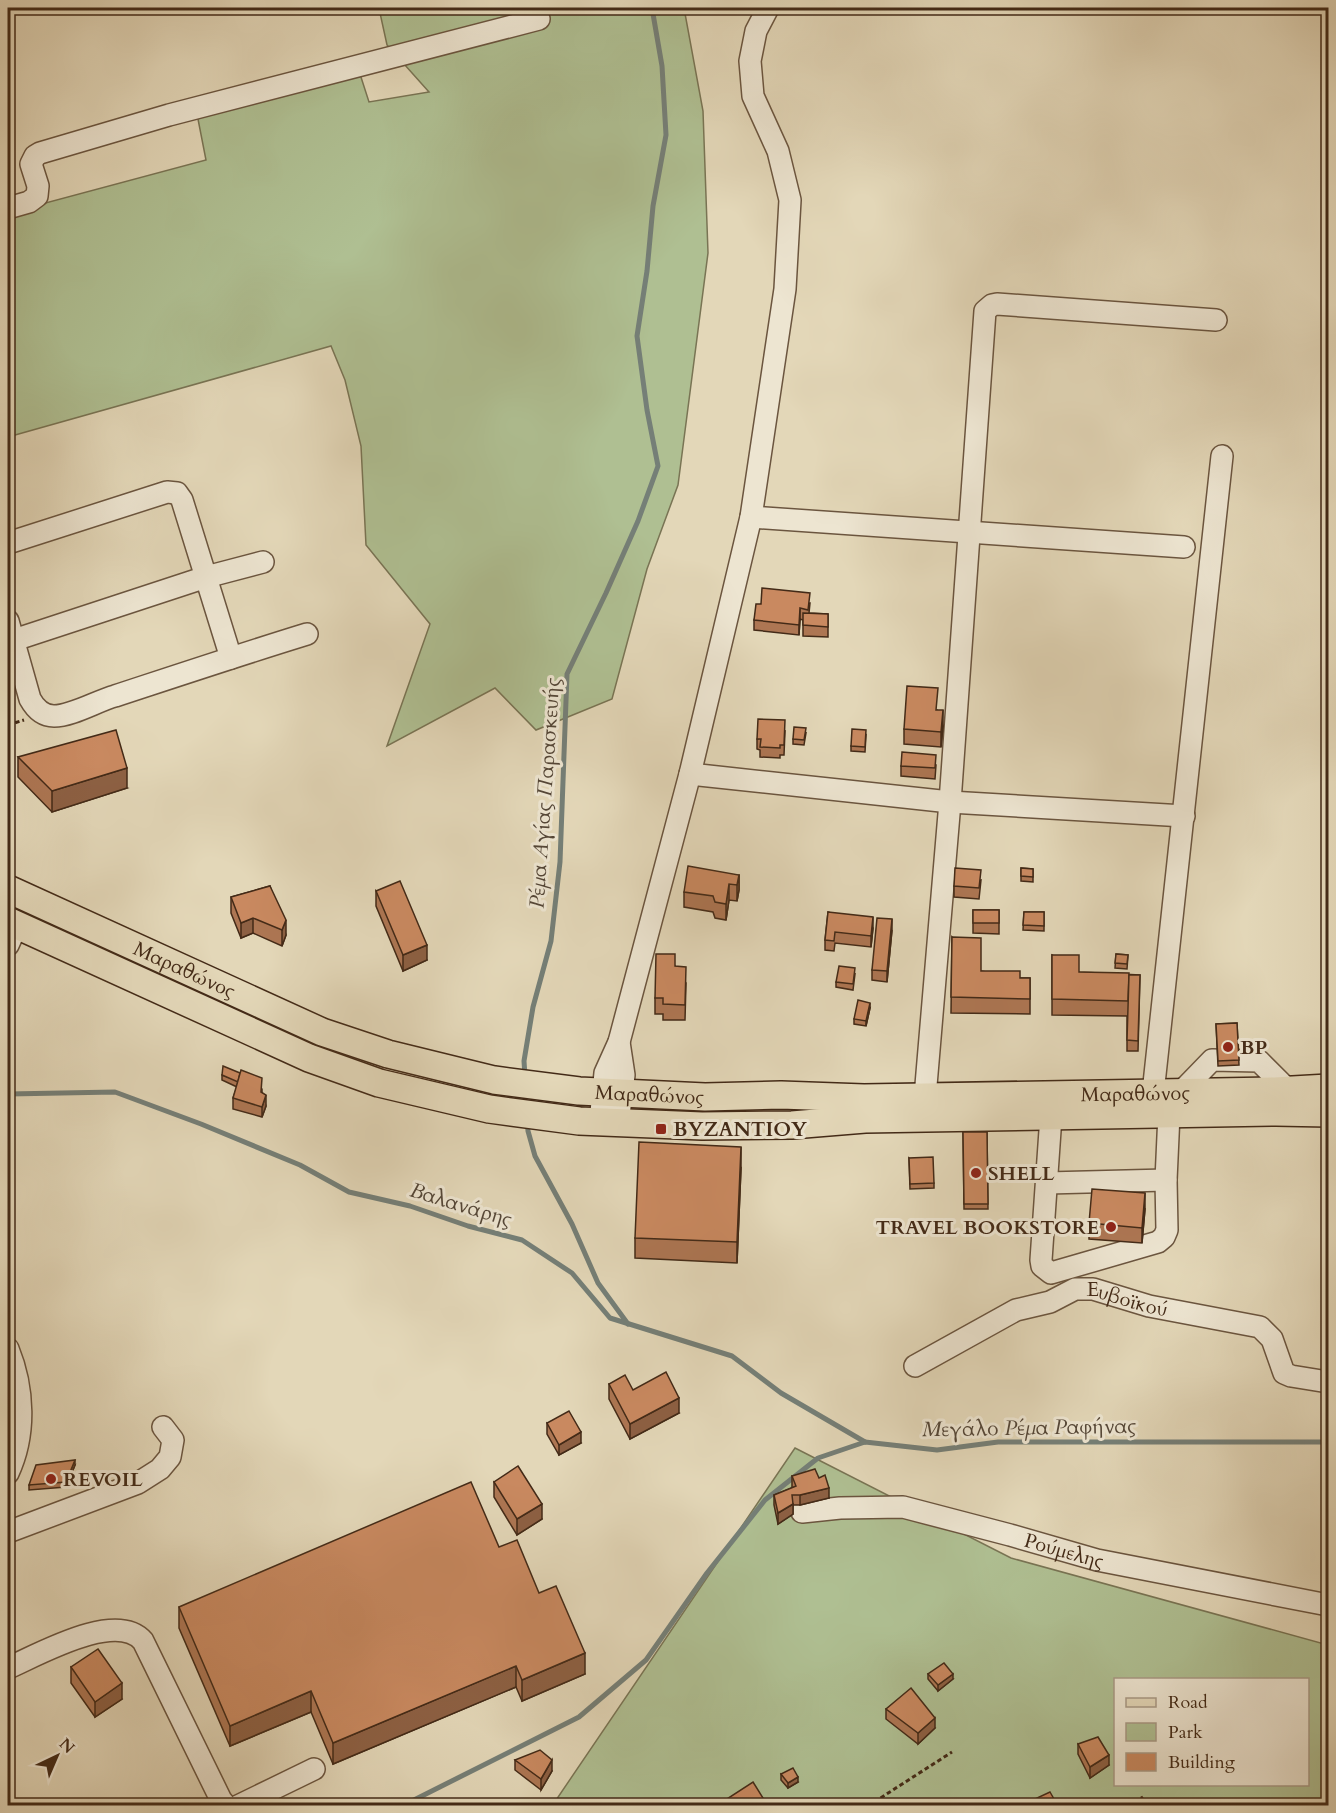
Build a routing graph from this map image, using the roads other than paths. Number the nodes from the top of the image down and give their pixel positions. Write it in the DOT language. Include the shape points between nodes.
graph roads {
  1 [pos="768,8"];
  2 [pos="538,19"];
  3 [pos="8,208"];
  4 [pos="1216,320"];
  5 [pos="1222,456"];
  6 [pos="751,517"];
  7 [pos="968,532"];
  8 [pos="8,543"];
  9 [pos="1184,547"];
  10 [pos="263,562"];
  11 [pos="206,577"];
  12 [pos="307,634"];
  13 [pos="9,635"];
  14 [pos="231,658"];
  15 [pos="690,774"];
  16 [pos="950,802"];
  17 [pos="1184,816"];
  18 [pos="8,889"];
  19 [pos="11,930"];
  20 [pos="1329,1088"];
  21 [pos="612,1093"];
  22 [pos="925,1097"];
  23 [pos="1168,1100"];
  24 [pos="1329,1113"];
  25 [pos="1051,1116"];
  26 [pos="609,1122"];
  27 [pos="1166,1180"];
  28 [pos="1047,1183"];
  29 [pos="8,1349"];
  30 [pos="915,1366"];
  31 [pos="11,1374"];
  32 [pos="1329,1382"];
  33 [pos="163,1426"];
  34 [pos="8,1473"];
  35 [pos="802,1512"];
  36 [pos="8,1532"];
  37 [pos="1329,1605"];
  38 [pos="8,1668"];
  39 [pos="314,1769"];
  40 [pos="226,1806"];
  41 [pos="238,1806"];
  1 -- 6 [label="street" via="756,31 750,61 753,96 778,151 790,200 785,289"];
  2 -- 3 [label="street" via="40,153 31,164 37,196"];
  4 -- 7 [label="street" via="997,304 988,307 984,316"];
  5 -- 17 [label="street"];
  6 -- 7 [label="street"];
  6 -- 15 [label="street"];
  7 -- 9 [label="street"];
  7 -- 16 [label="street"];
  8 -- 11 [label="street" via="172,491 183,500"];
  10 -- 11 [label="street"];
  11 -- 13 [label="street"];
  11 -- 14 [label="street"];
  12 -- 14 [label="street"];
  13 -- 14 [label="street" via="30,699 42,713 52,716 62,716"];
  15 -- 16 [label="street"];
  15 -- 21 [label="street" via="619,1042 605,1073"];
  16 -- 17 [label="street"];
  16 -- 22 [label="street"];
  17 -- 23 [label="street"];
  18 -- 21 [label="main road, Μαραθώνος" via="322,1032 420,1063 494,1080"];
  19 -- 26 [label="main road, Μαραθώνος" via="309,1058 379,1083 500,1110"];
  20 -- 23 [label="main road, Μαραθώνος"];
  21 -- 22 [label="main road, Μαραθώνος"];
  21 -- 26 [label="street"];
  22 -- 23 [label="main road, Μαραθώνος"];
  23 -- 24 [label="main road, Μαραθώνος"];
  23 -- 25 [label="main road, Μαραθώνος"];
  23 -- 27 [label="street"];
  25 -- 26 [label="main road, Μαραθώνος" via="865,1119 781,1125"];
  25 -- 28 [label="street"];
  27 -- 28 [label="street"];
  27 -- 28 [label="street" via="1167,1230 1162,1240 1051,1273 1041,1260"];
  29 -- 31 [label="street"];
  30 -- 32 [label="street, Ευβοϊκού" via="1016,1310 1050,1302 1075,1289 1093,1289 1149,1306 1260,1327 1272,1339 1284,1373"];
  31 -- 34 [label="street" via="18,1390 20,1429"];
  33 -- 36 [label="street" via="173,1440 170,1457 160,1469 138,1483"];
  35 -- 37 [label="street, Ρούμελης" via="903,1507 1096,1560"];
  38 -- 40 [label="street" via="106,1629 137,1635"];
  39 -- 41 [label="street"];
}
